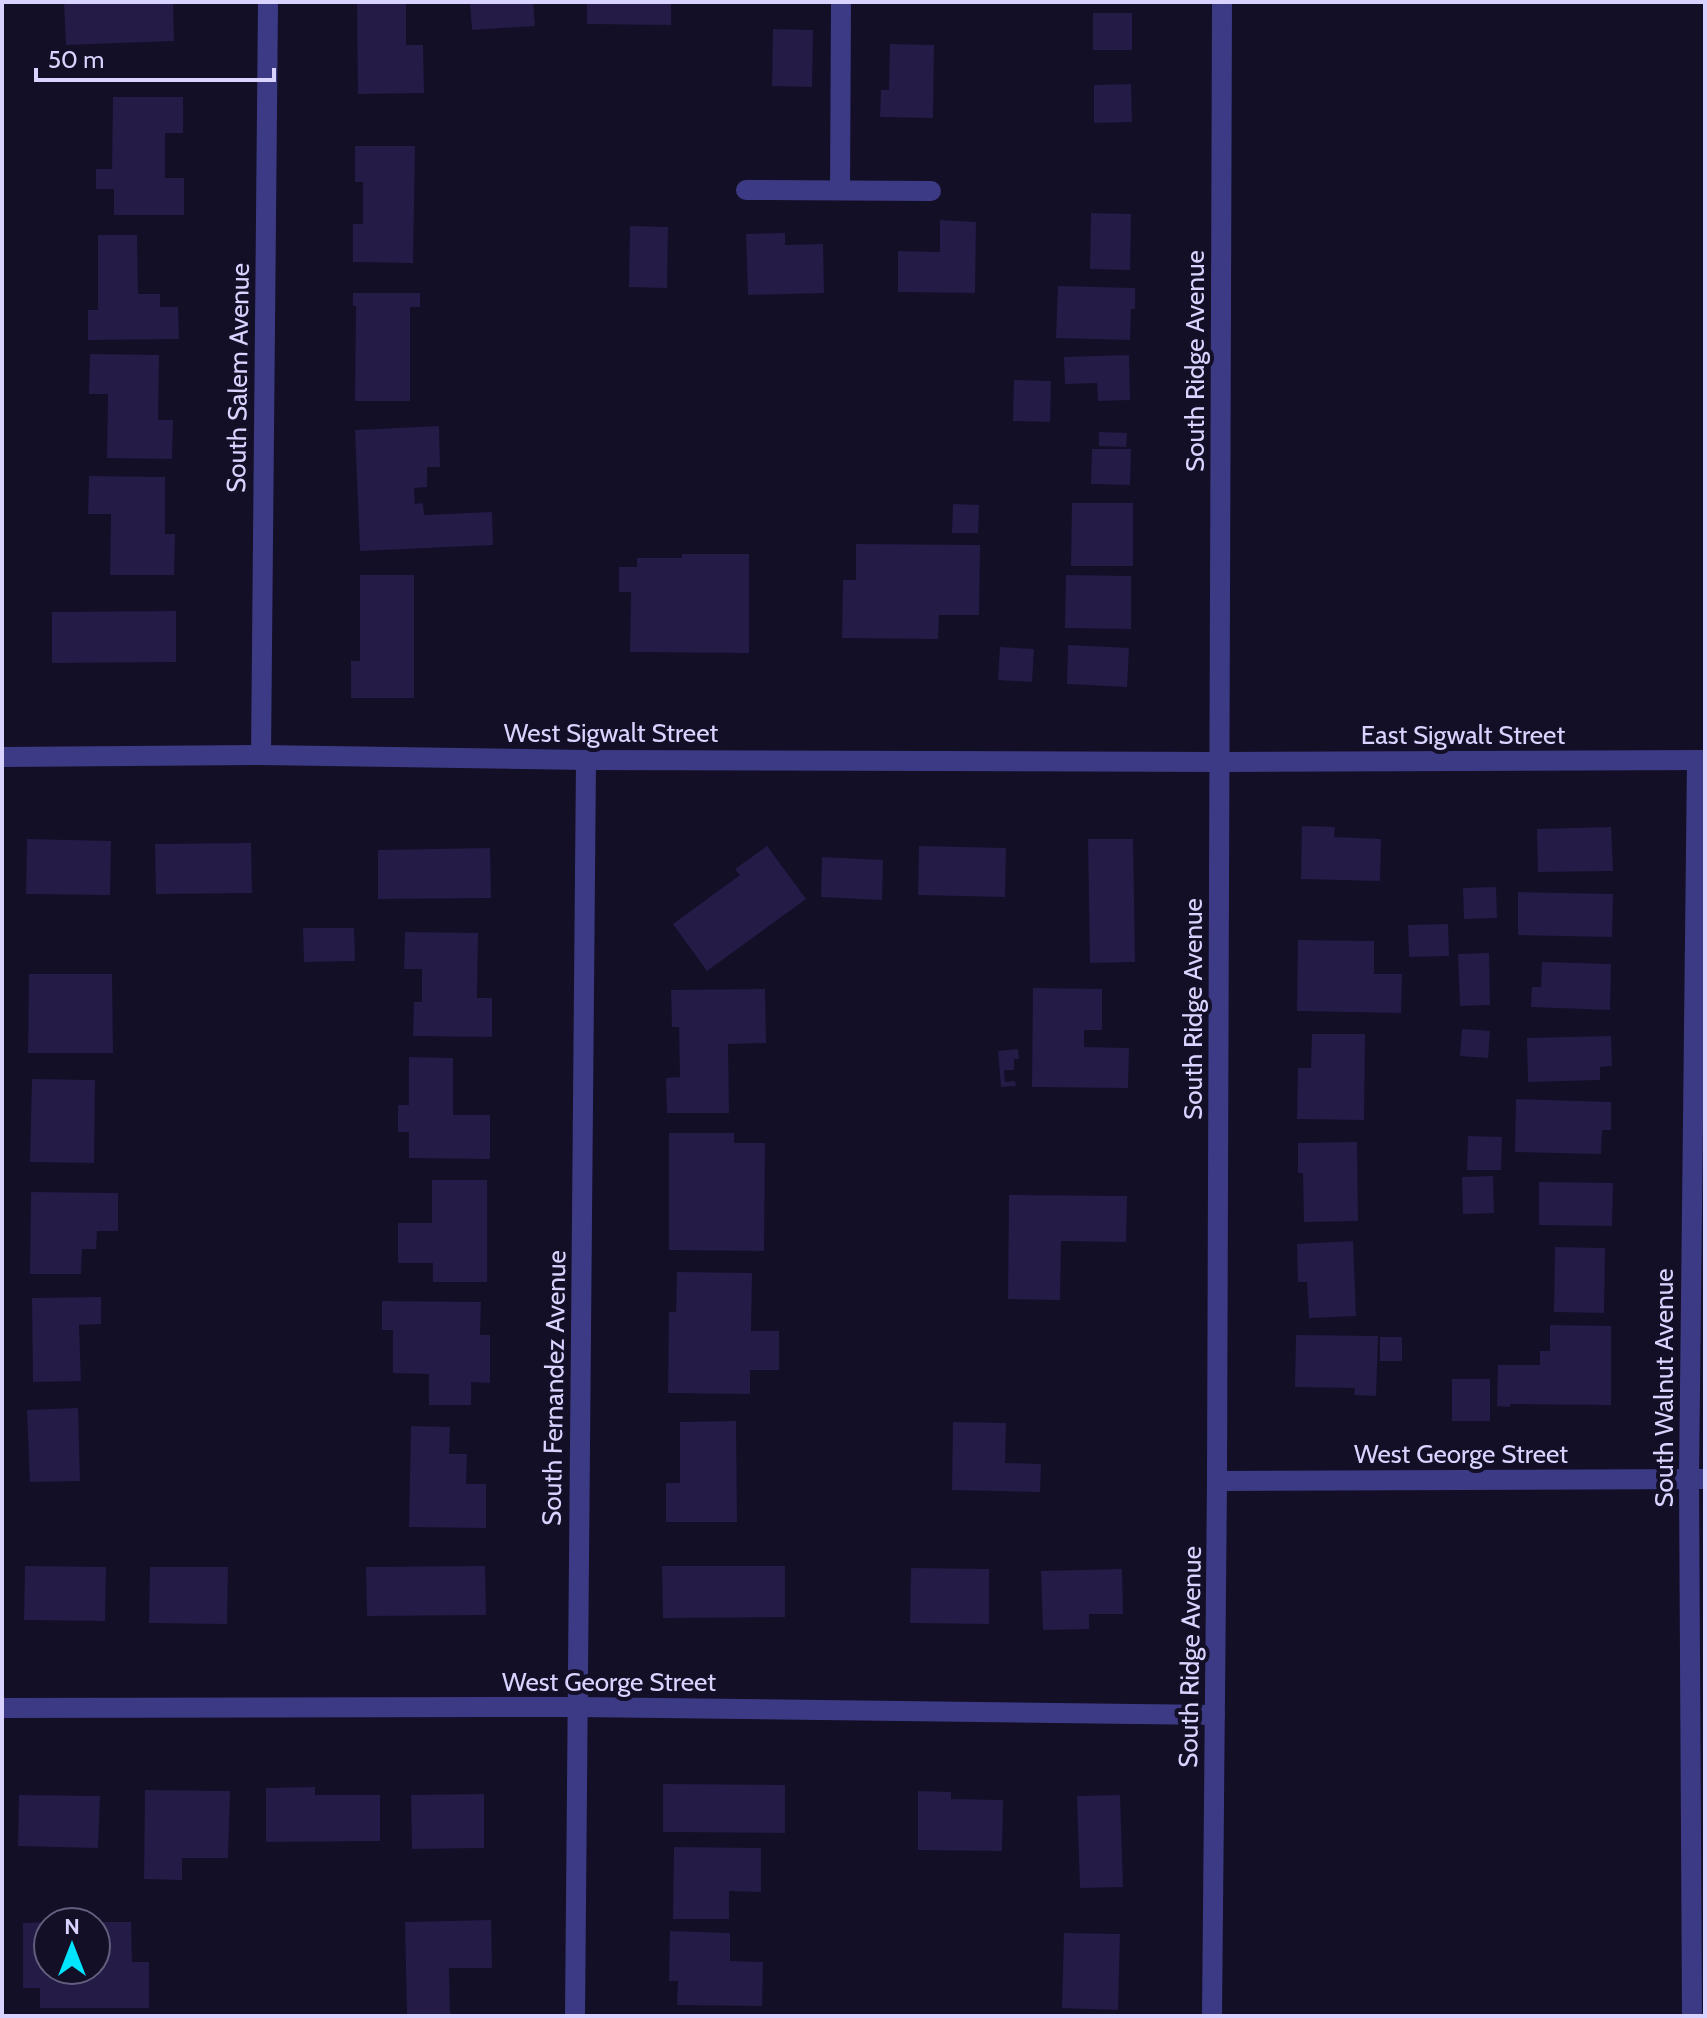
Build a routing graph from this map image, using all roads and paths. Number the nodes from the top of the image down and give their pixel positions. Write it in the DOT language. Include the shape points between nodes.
graph roads {
  1 [pos="268,2"];
  2 [pos="841,2"];
  3 [pos="1222,2"];
  4 [pos="746,190"];
  5 [pos="840,190"];
  6 [pos="931,191"];
  7 [pos="261,755"];
  8 [pos="2,757"];
  9 [pos="586,760"];
  10 [pos="1701,760"];
  11 [pos="1220,762"];
  12 [pos="1697,1479"];
  13 [pos="1217,1481"];
  14 [pos="577,1707"];
  15 [pos="2,1708"];
  16 [pos="1215,1715"];
  17 [pos="575,2016"];
  18 [pos="1212,2016"];
  19 [pos="1692,2016"];
  1 -- 7 [label="street, South Salem Avenue"];
  2 -- 5 [label="street"];
  3 -- 11 [label="street, South Ridge Avenue"];
  4 -- 5 [label="street"];
  5 -- 6 [label="street"];
  7 -- 8 [label="street, West Sigwalt Street"];
  7 -- 9 [label="street, West Sigwalt Street"];
  9 -- 11 [label="street, West Sigwalt Street"];
  9 -- 14 [label="street, South Fernandez Avenue"];
  10 -- 11 [label="street, East Sigwalt Street"];
  10 -- 12 [label="street, South Walnut Avenue"];
  11 -- 13 [label="street, South Ridge Avenue"];
  12 -- 13 [label="street, West George Street"];
  12 -- 19 [label="street, South Walnut Avenue"];
  13 -- 16 [label="street, South Ridge Avenue"];
  14 -- 15 [label="street, West George Street"];
  14 -- 16 [label="street, West George Street"];
  14 -- 17 [label="street, South Fernandez Avenue"];
  16 -- 18 [label="street, South Ridge Avenue"];
}
